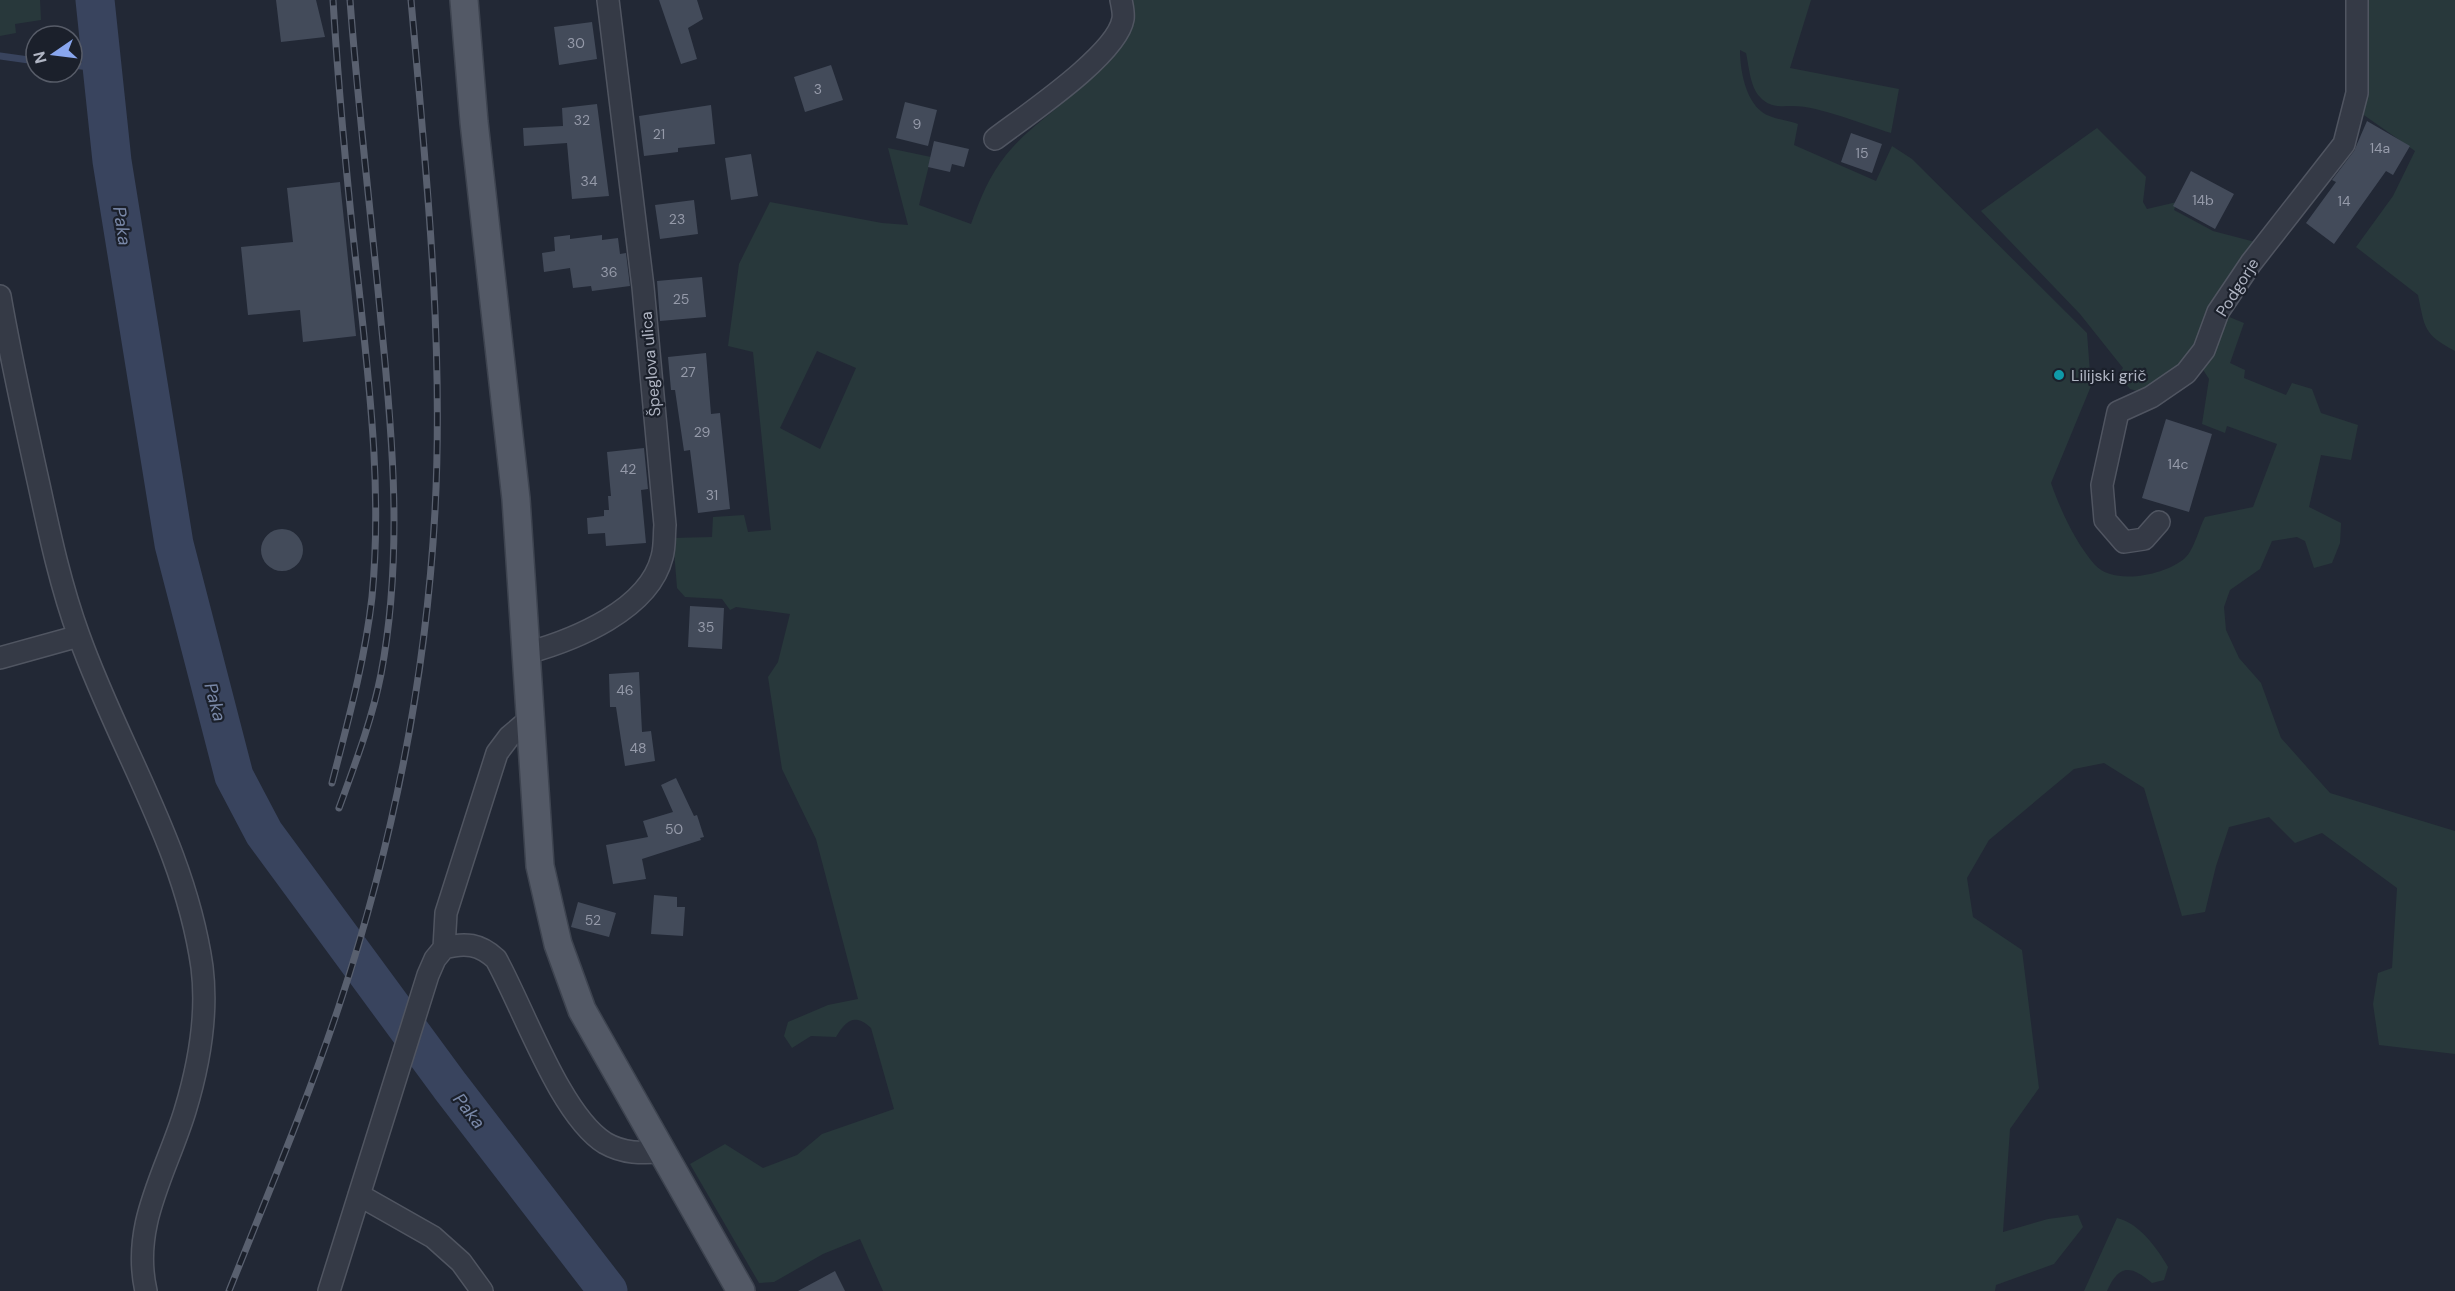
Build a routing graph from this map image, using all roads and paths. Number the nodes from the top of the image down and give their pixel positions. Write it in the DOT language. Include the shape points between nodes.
graph roads {
  1 [pos="464,0"];
  2 [pos="608,0"];
  3 [pos="1121,0"];
  4 [pos="2357,0"];
  5 [pos="995,139"];
  6 [pos="0,296"];
  7 [pos="2159,522"];
  8 [pos="79,636"];
  9 [pos="527,653"];
  10 [pos="0,658"];
  11 [pos="529,720"];
  12 [pos="444,948"];
  13 [pos="663,1152"];
  14 [pos="359,1195"];
  15 [pos="146,1291"];
  16 [pos="329,1291"];
  17 [pos="482,1291"];
  18 [pos="741,1291"];
  1 -- 9 [label="main road" via="516,499"];
  2 -- 9 [label="street, Špeglova ulica" via="644,299 665,525 663,557 638,598 587,633"];
  3 -- 5 [label="street" via="1123,19 1109,45 1087,68"];
  4 -- 7 [label="street, Podgorje" via="2357,93 2344,144 2251,263 2218,312 2204,350 2186,373 2151,397 2118,412 2102,485 2105,520 2124,542 2144,539"];
  6 -- 8 [label="street" via="55,555"];
  8 -- 10 [label="street"];
  8 -- 15 [label="street" via="175,858 196,926 202,972 204,1014 197,1062 185,1111 144,1224 141,1269"];
  9 -- 11 [label="main road"];
  11 -- 12 [label="street" via="497,753 446,913"];
  11 -- 13 [label="main road" via="540,866 558,944 582,1010"];
  12 -- 13 [label="street" via="474,945 486,949 496,959 556,1082 581,1123 605,1143 632,1153"];
  12 -- 14 [label="street" via="428,975"];
  13 -- 18 [label="main road"];
  14 -- 16 [label="street"];
  14 -- 17 [label="street" via="433,1237 461,1262"];
}
